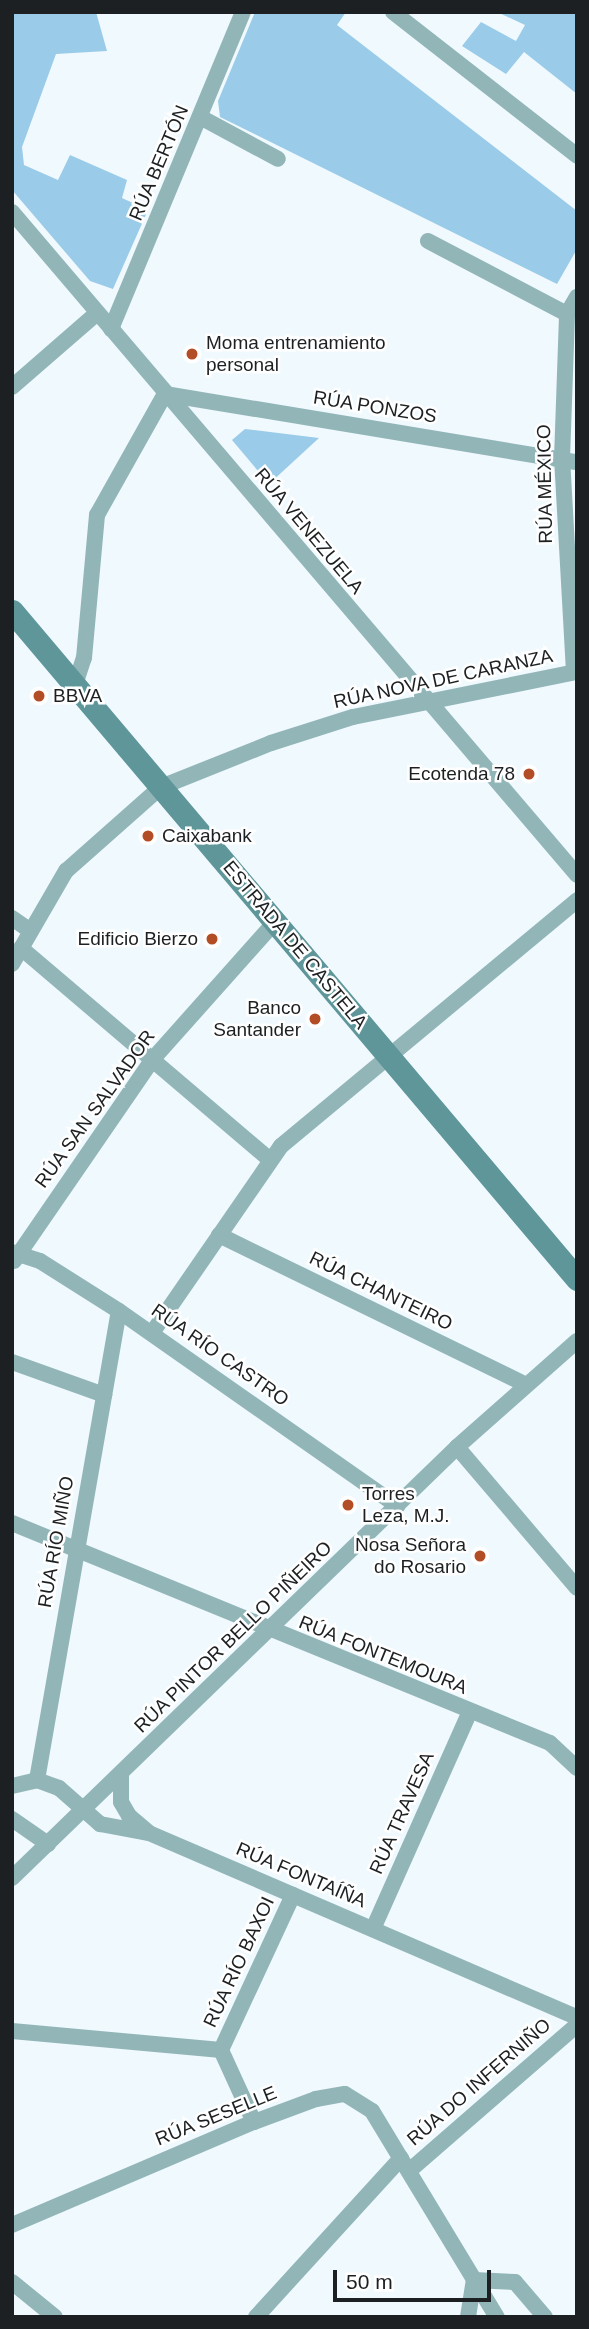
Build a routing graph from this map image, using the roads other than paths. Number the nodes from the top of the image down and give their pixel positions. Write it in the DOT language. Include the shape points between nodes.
graph roads {
  1 [pos="243,12"];
  2 [pos="393,12"];
  3 [pos="202,118"];
  4 [pos="577,156"];
  5 [pos="278,159"];
  6 [pos="12,212"];
  7 [pos="428,241"];
  8 [pos="577,297"];
  9 [pos="97,313"];
  10 [pos="567,314"];
  11 [pos="111,329"];
  12 [pos="12,387"];
  13 [pos="165,394"];
  14 [pos="570,460"];
  15 [pos="12,611"];
  16 [pos="575,672"];
  17 [pos="75,685"];
  18 [pos="427,702"];
  19 [pos="161,787"];
  20 [pos="577,875"];
  21 [pos="577,900"];
  22 [pos="12,918"];
  23 [pos="275,922"];
  24 [pos="28,929"];
  25 [pos="20,948"];
  26 [pos="12,964"];
  27 [pos="389,1057"];
  28 [pos="152,1060"];
  29 [pos="270,1160"];
  30 [pos="219,1235"];
  31 [pos="14,1257"];
  32 [pos="577,1279"];
  33 [pos="119,1311"];
  34 [pos="152,1333"];
  35 [pos="577,1341"];
  36 [pos="12,1363"];
  37 [pos="524,1384"];
  38 [pos="104,1395"];
  39 [pos="457,1447"];
  40 [pos="397,1506"];
  41 [pos="12,1523"];
  42 [pos="76,1550"];
  43 [pos="577,1588"];
  44 [pos="269,1631"];
  45 [pos="469,1713"];
  46 [pos="577,1768"];
  47 [pos="121,1774"];
  48 [pos="37,1780"];
  49 [pos="12,1786"];
  50 [pos="83,1811"];
  51 [pos="12,1819"];
  52 [pos="149,1833"];
  53 [pos="48,1844"];
  54 [pos="12,1878"];
  55 [pos="293,1895"];
  56 [pos="373,1929"];
  57 [pos="577,2017"];
  58 [pos="577,2025"];
  59 [pos="12,2031"];
  60 [pos="221,2050"];
  61 [pos="254,2122"];
  62 [pos="405,2165"];
  63 [pos="12,2225"];
  64 [pos="474,2280"];
  65 [pos="12,2282"];
  66 [pos="55,2317"];
  67 [pos="256,2317"];
  68 [pos="468,2317"];
  69 [pos="497,2317"];
  70 [pos="545,2317"];
  1 -- 3 [label="street, RÚA BERTÓN"];
  2 -- 4 [label="street"];
  3 -- 5 [label="street"];
  3 -- 11 [label="street, RÚA BERTÓN"];
  6 -- 9 [label="street, RÚA VENEZUELA"];
  7 -- 10 [label="street"];
  8 -- 10 [label="street, RÚA MÉXICO"];
  9 -- 11 [label="street, RÚA VENEZUELA"];
  9 -- 12 [label="street"];
  10 -- 14 [label="street, RÚA MÉXICO"];
  11 -- 13 [label="street, RÚA VENEZUELA"];
  13 -- 14 [label="street, RÚA PONZOS"];
  13 -- 17 [label="street" via="97,515 84,659"];
  13 -- 18 [label="street, RÚA VENEZUELA"];
  14 -- 16 [label="street, RÚA MÉXICO"];
  15 -- 17 [label="main road, ESTRADA DE CASTELA"];
  16 -- 18 [label="street, RÚA NOVA DE CARANZA"];
  17 -- 19 [label="main road, ESTRADA DE CASTELA"];
  18 -- 19 [label="street, RÚA NOVA DE CARANZA" via="353,717 283,739"];
  18 -- 20 [label="street, RÚA VENEZUELA"];
  19 -- 23 [label="main road, ESTRADA DE CASTELA"];
  19 -- 24 [label="street" via="66,871"];
  21 -- 27 [label="street"];
  22 -- 24 [label="street"];
  23 -- 27 [label="main road, ESTRADA DE CASTELA"];
  23 -- 28 [label="street, RÚA SAN SALVADOR"];
  24 -- 25 [label="street"];
  25 -- 26 [label="street"];
  25 -- 28 [label="street"];
  27 -- 29 [label="street"];
  27 -- 32 [label="main road, ESTRADA DE CASTELA"];
  28 -- 29 [label="street"];
  28 -- 31 [label="street, RÚA SAN SALVADOR"];
  29 -- 30 [label="street"];
  30 -- 34 [label="street"];
  30 -- 37 [label="street, RÚA CHANTEIRO"];
  31 -- 33 [label="street, RÚA RÍO CASTRO" via="40,1261"];
  33 -- 34 [label="street, RÚA RÍO CASTRO"];
  33 -- 38 [label="street, RÚA RÍO MIÑO"];
  34 -- 40 [label="street, RÚA RÍO CASTRO"];
  35 -- 37 [label="street, RÚA PINTOR BELLO PIÑEIRO"];
  36 -- 38 [label="street"];
  37 -- 39 [label="street, RÚA PINTOR BELLO PIÑEIRO"];
  38 -- 42 [label="street, RÚA RÍO MIÑO"];
  39 -- 40 [label="street, RÚA PINTOR BELLO PIÑEIRO"];
  39 -- 43 [label="street"];
  40 -- 44 [label="street, RÚA PINTOR BELLO PIÑEIRO"];
  41 -- 42 [label="street, RÚA FONTEMOURA"];
  42 -- 44 [label="street, RÚA FONTEMOURA"];
  42 -- 48 [label="street, RÚA RÍO MIÑO"];
  44 -- 45 [label="street, RÚA FONTEMOURA"];
  44 -- 47 [label="street, RÚA PINTOR BELLO PIÑEIRO"];
  45 -- 46 [label="street, RÚA FONTEMOURA" via="550,1743"];
  45 -- 56 [label="street, RÚA TRAVESA"];
  47 -- 50 [label="street, RÚA PINTOR BELLO PIÑEIRO"];
  47 -- 52 [label="street" via="121,1802"];
  48 -- 49 [label="street"];
  48 -- 50 [label="street, RÚA FONTAÍÑA" via="59,1787"];
  50 -- 52 [label="street, RÚA FONTAÍÑA" via="100,1824"];
  50 -- 53 [label="street, RÚA PINTOR BELLO PIÑEIRO"];
  51 -- 53 [label="street"];
  52 -- 55 [label="street, RÚA FONTAÍÑA"];
  53 -- 54 [label="street, RÚA PINTOR BELLO PIÑEIRO"];
  55 -- 56 [label="street, RÚA FONTAÍÑA"];
  55 -- 60 [label="street, RÚA RÍO BAXOI"];
  56 -- 57 [label="street, RÚA FONTAÍÑA"];
  58 -- 62 [label="street, RÚA DO INFERNIÑO"];
  59 -- 60 [label="street"];
  60 -- 61 [label="street, RÚA RÍO BAXOI"];
  61 -- 62 [label="street, RÚA SESELLE" via="316,2099 345,2094 372,2111"];
  61 -- 63 [label="street, RÚA SESELLE"];
  62 -- 64 [label="street, RÚA SESELLE"];
  62 -- 67 [label="street, RÚA DO INFERNIÑO"];
  64 -- 68 [label="street"];
  64 -- 69 [label="street, RÚA SESELLE"];
  64 -- 70 [label="street" via="515,2282"];
  65 -- 66 [label="street"];
}
